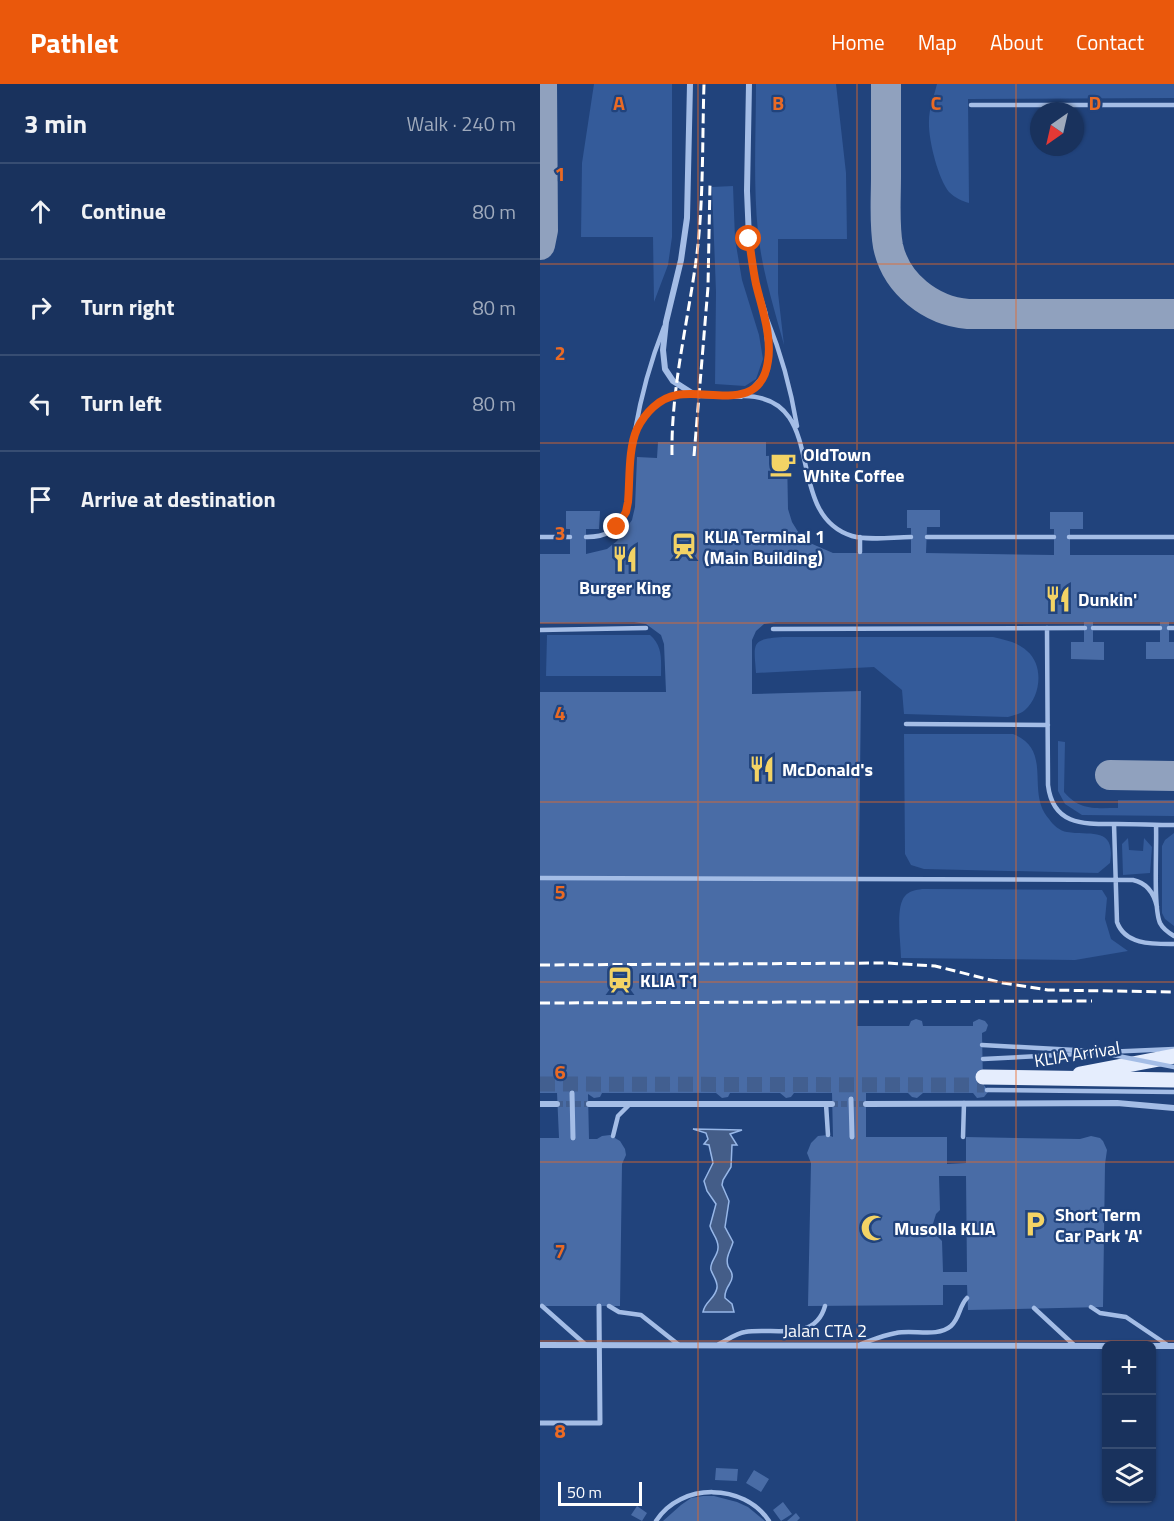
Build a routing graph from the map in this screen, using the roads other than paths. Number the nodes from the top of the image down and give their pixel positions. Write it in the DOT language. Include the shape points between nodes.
graph roads {
  1 [pos="690,84"];
  2 [pos="749,84"];
  3 [pos="971,105"];
  4 [pos="1174,105"];
  5 [pos="765,314"];
  6 [pos="666,322"];
  7 [pos="695,395"];
  8 [pos="741,396"];
  9 [pos="798,433"];
  10 [pos="633,440"];
  11 [pos="540,537"];
  12 [pos="570,537"];
  13 [pos="586,537"];
  14 [pos="860,537"];
  15 [pos="911,537"];
  16 [pos="927,537"];
  17 [pos="1054,537"];
  18 [pos="1070,537"];
  19 [pos="1174,537"];
  20 [pos="860,552"];
  21 [pos="861,622"];
  22 [pos="646,627"];
  23 [pos="1047,628"];
  24 [pos="1084,628"];
  25 [pos="1093,628"];
  26 [pos="1160,628"];
  27 [pos="773,629"];
  28 [pos="540,630"];
  29 [pos="861,630"];
  30 [pos="906,724"];
  31 [pos="1048,725"];
  32 [pos="1114,824"];
  33 [pos="1156,825"];
  34 [pos="1174,825"];
  35 [pos="540,878"];
  36 [pos="1116,879"];
  37 [pos="1157,907"];
  38 [pos="1174,936"];
  39 [pos="1174,944"];
  40 [pos="982,1045"];
  41 [pos="1174,1049"];
  42 [pos="1174,1056"];
  43 [pos="983,1059"];
  44 [pos="1174,1067"];
  45 [pos="1174,1080"];
  46 [pos="985,1084"];
  47 [pos="1174,1092"];
  48 [pos="572,1093"];
  49 [pos="851,1099"];
  50 [pos="964,1103"];
  51 [pos="540,1104"];
  52 [pos="557,1104"];
  53 [pos="589,1104"];
  54 [pos="630,1104"];
  55 [pos="829,1104"];
  56 [pos="866,1104"];
  57 [pos="1174,1108"];
  58 [pos="828,1135"];
  59 [pos="613,1136"];
  60 [pos="852,1137"];
  61 [pos="963,1137"];
  62 [pos="573,1138"];
  63 [pos="968,1298"];
  64 [pos="542,1306"];
  65 [pos="600,1306"];
  66 [pos="609,1306"];
  67 [pos="825,1306"];
  68 [pos="1090,1307"];
  69 [pos="1034,1308"];
  70 [pos="540,1345"];
  71 [pos="586,1345"];
  72 [pos="679,1345"];
  73 [pos="718,1345"];
  74 [pos="856,1345"];
  75 [pos="1074,1346"];
  76 [pos="1102,1346"];
  77 [pos="1156,1346"];
  78 [pos="1172,1346"];
  79 [pos="540,1423"];
  80 [pos="656,1521"];
  81 [pos="769,1521"];
  1 -- 6 [label="street" via="687,218"];
  2 -- 5 [label="street" via="749,239"];
  3 -- 4 [label="lane"];
  5 -- 8 [label="street" via="769,352 766,372 756,386"];
  5 -- 9 [label="lane"];
  6 -- 7 [label="street" via="665,369 673,381"];
  6 -- 10 [label="lane" via="655,350"];
  7 -- 8 [label="street"];
  7 -- 10 [label="lane" via="674,395 656,404 645,415"];
  8 -- 9 [label="lane" via="772,402 788,414"];
  9 -- 14 [label="lane" via="813,497 822,515 842,532"];
  10 -- 13 [label="lane" via="626,512 611,532"];
  11 -- 12 [label="lane"];
  14 -- 15 [label="lane"];
  14 -- 20 [label="lane"];
  16 -- 17 [label="lane"];
  18 -- 19 [label="lane"];
  21 -- 29 [label="lane"];
  22 -- 28 [label="lane"];
  23 -- 24 [label="lane"];
  23 -- 29 [label="lane"];
  23 -- 31 [label="lane"];
  25 -- 26 [label="lane"];
  27 -- 29 [label="lane"];
  30 -- 31 [label="lane"];
  31 -- 32 [label="lane" via="1048,785 1056,808 1079,823"];
  32 -- 33 [label="lane"];
  32 -- 36 [label="lane"];
  33 -- 34 [label="lane"];
  33 -- 37 [label="lane"];
  35 -- 36 [label="lane"];
  36 -- 37 [label="lane" via="1144,884"];
  36 -- 39 [label="lane" via="1119,928 1138,942"];
  37 -- 38 [label="lane" via="1160,923"];
  40 -- 44 [label="lane, bridge" via="1093,1051"];
  41 -- 43 [label="lane"];
  42 -- 46 [label="main road, KLIA Arrival" via="1110,1070"];
  45 -- 46 [label="main road, bridge"];
  46 -- 47 [label="lane"];
  48 -- 62 [label="street, bridge"];
  49 -- 60 [label="street, bridge"];
  50 -- 56 [label="street"];
  50 -- 57 [label="street" via="1117,1103"];
  50 -- 61 [label="lane"];
  51 -- 52 [label="street"];
  53 -- 54 [label="street"];
  54 -- 55 [label="street"];
  54 -- 59 [label="lane" via="618,1116"];
  55 -- 58 [label="lane"];
  63 -- 74 [label="lane" via="945,1330 898,1332"];
  64 -- 71 [label="lane"];
  65 -- 79 [label="street, bridge" via="600,1423"];
  66 -- 72 [label="lane" via="619,1312 641,1315"];
  67 -- 73 [label="lane" via="808,1327 744,1332"];
  68 -- 78 [label="lane" via="1126,1317"];
  69 -- 75 [label="lane"];
  70 -- 71 [label="street, Jalan CTA 2"];
  71 -- 72 [label="street, Jalan CTA 2"];
  72 -- 73 [label="street, Jalan CTA 2"];
  73 -- 74 [label="street, Jalan CTA 2"];
  74 -- 75 [label="street, Jalan CTA 2"];
  75 -- 76 [label="street, Jalan CTA 2"];
  77 -- 78 [label="street"];
  80 -- 81 [label="lane" via="674,1503 692,1494 712,1491 750,1502"];
}
